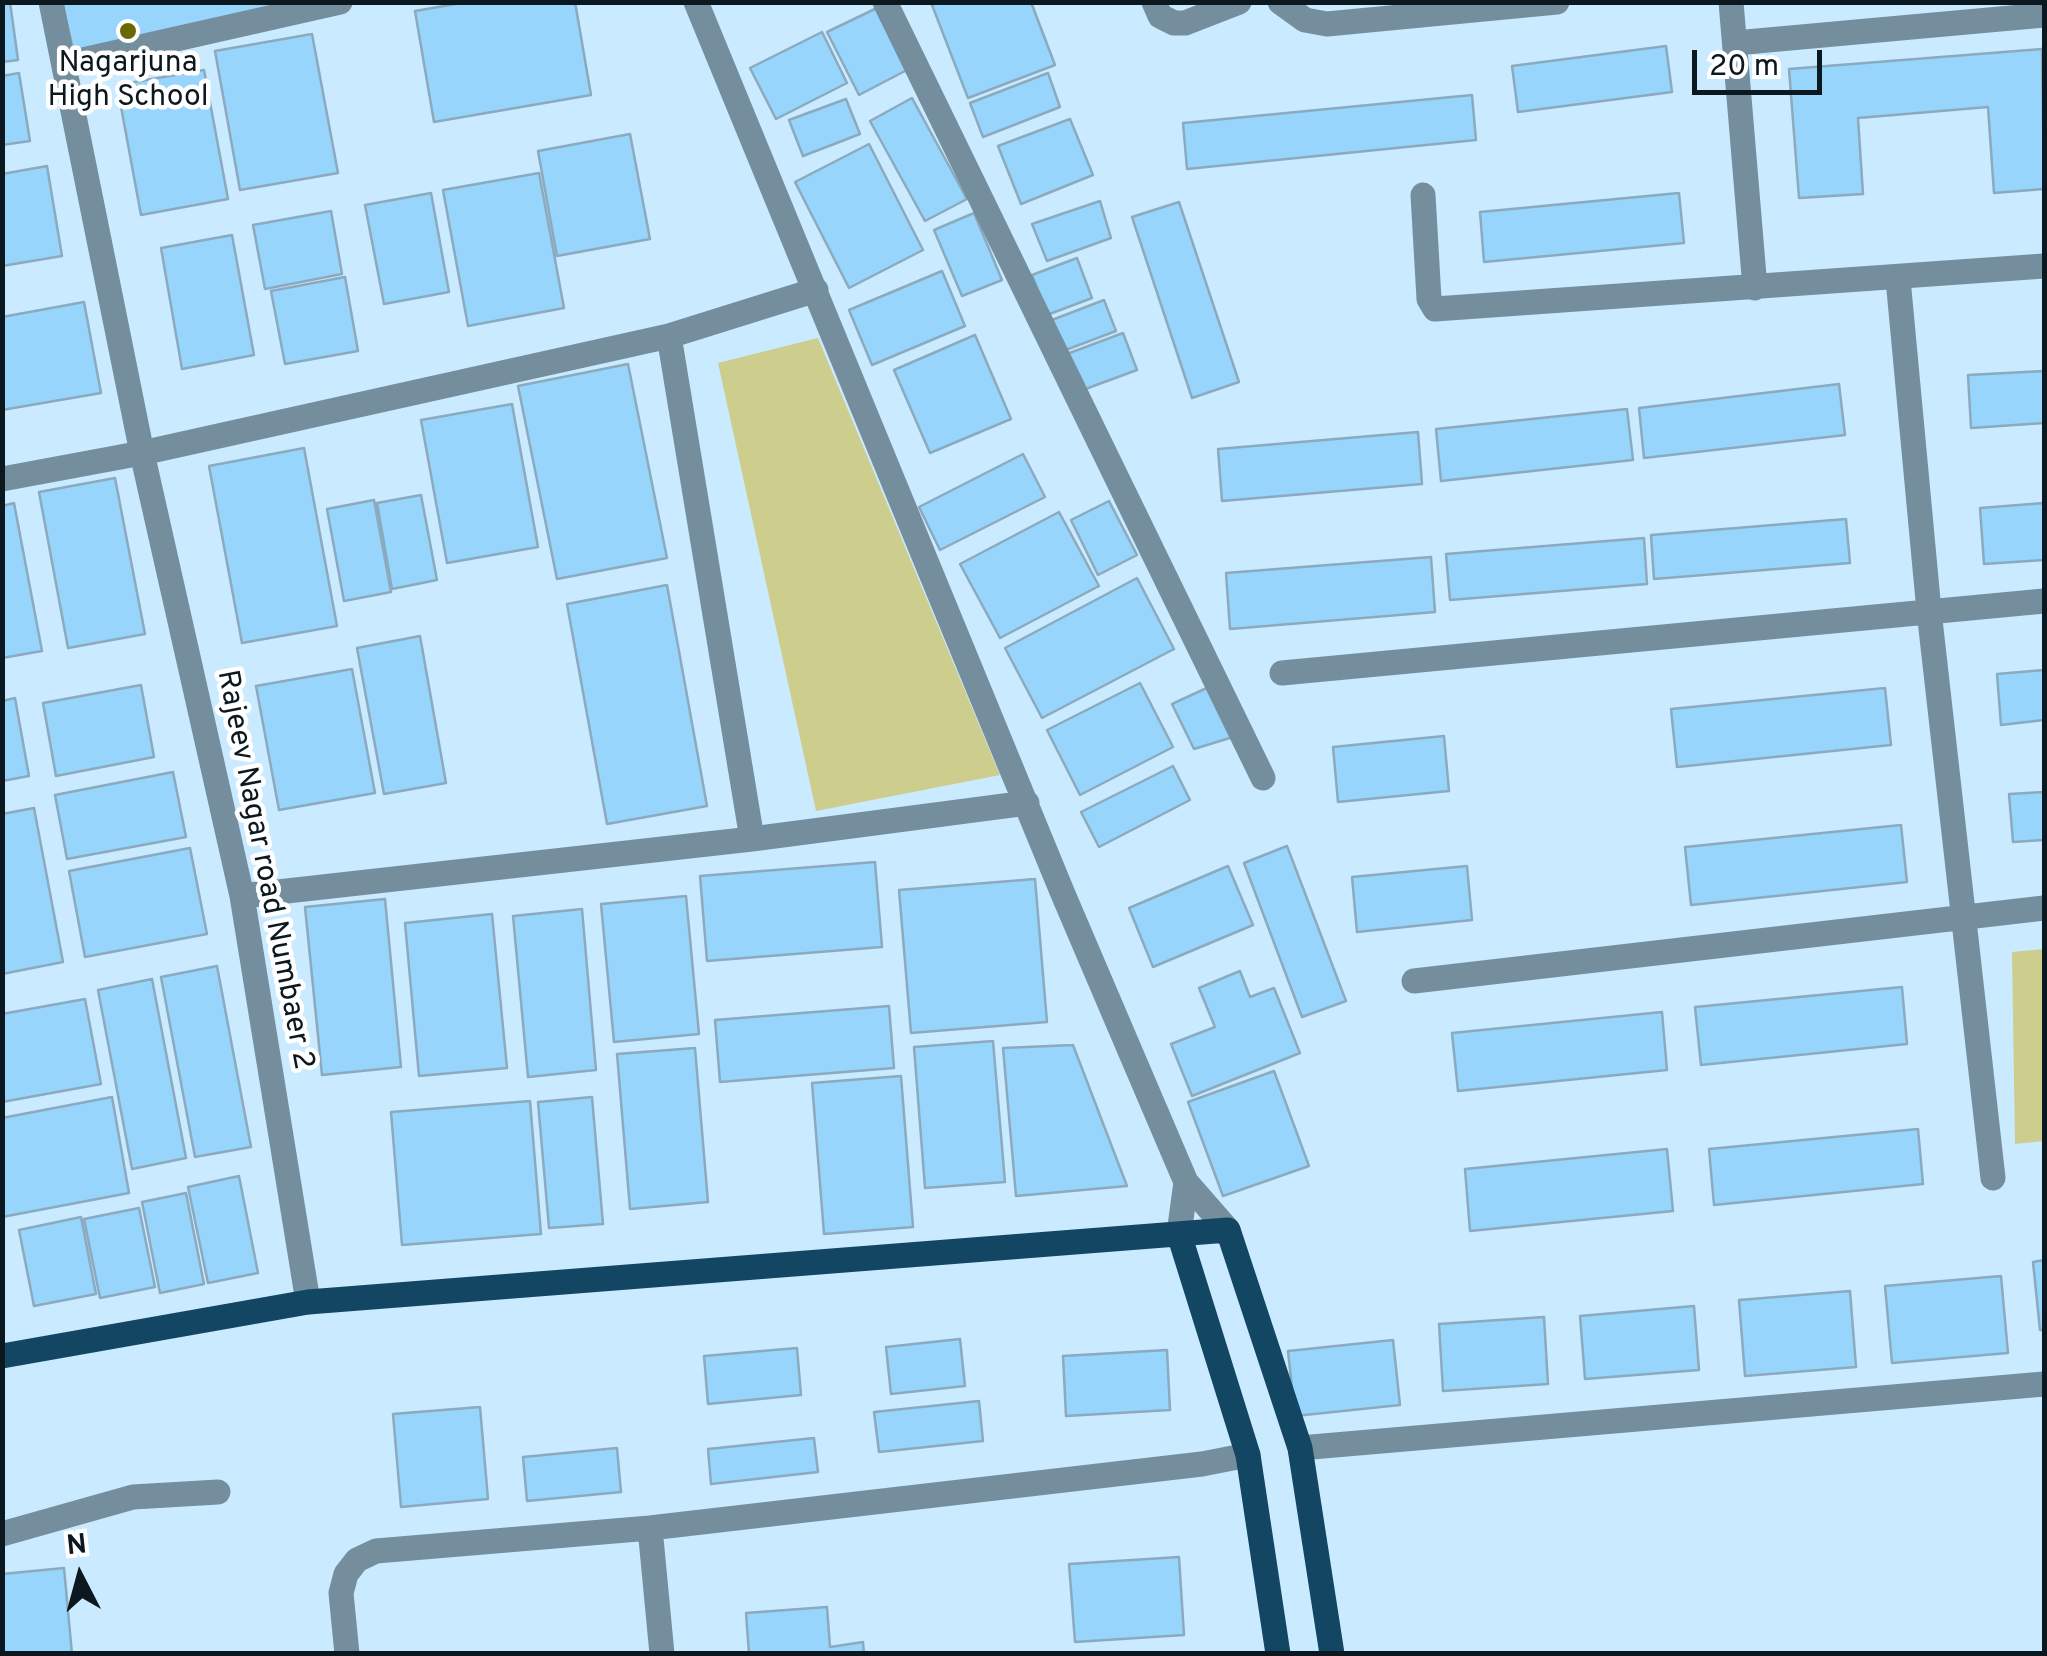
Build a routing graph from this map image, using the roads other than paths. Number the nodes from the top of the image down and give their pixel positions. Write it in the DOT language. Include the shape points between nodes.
graph roads {
  1 [pos="51,2"];
  2 [pos="340,2"];
  3 [pos="696,2"];
  4 [pos="885,2"];
  5 [pos="1154,2"];
  6 [pos="1239,2"];
  7 [pos="1280,2"];
  8 [pos="1557,2"];
  9 [pos="1731,2"];
  10 [pos="2044,16"];
  11 [pos="1735,43"];
  12 [pos="65,64"];
  13 [pos="1423,195"];
  14 [pos="2044,266"];
  15 [pos="1898,279"];
  16 [pos="1755,288"];
  17 [pos="816,290"];
  18 [pos="669,336"];
  19 [pos="142,453"];
  20 [pos="2,479"];
  21 [pos="2044,601"];
  22 [pos="1929,612"];
  23 [pos="1282,673"];
  24 [pos="1263,778"];
  25 [pos="1027,803"];
  26 [pos="752,839"];
  27 [pos="242,896"];
  28 [pos="2044,908"];
  29 [pos="1964,916"];
  30 [pos="1414,980"];
  31 [pos="1992,1178"];
  32 [pos="1186,1182"];
  33 [pos="1228,1230"];
  34 [pos="1179,1234"];
  35 [pos="308,1302"];
  36 [pos="3,1354"];
  37 [pos="2044,1384"];
  38 [pos="1300,1448"];
  39 [pos="1248,1454"];
  40 [pos="218,1492"];
  41 [pos="650,1528"];
  42 [pos="2,1534"];
  43 [pos="348,1654"];
  44 [pos="662,1654"];
  45 [pos="1278,1654"];
  46 [pos="1332,1654"];
  1 -- 12 [label="street, Rajeev Nagar road Numbaer 2"];
  2 -- 12 [label="street"];
  3 -- 17 [label="street"];
  4 -- 24 [label="street"];
  5 -- 6 [label="street" via="1160,16 1174,23"];
  7 -- 8 [label="street" via="1305,20 1327,24"];
  9 -- 11 [label="street"];
  10 -- 11 [label="street"];
  11 -- 16 [label="street"];
  12 -- 19 [label="street, Rajeev Nagar road Numbaer 2"];
  13 -- 16 [label="street" via="1435,309"];
  14 -- 15 [label="street"];
  15 -- 16 [label="street"];
  15 -- 22 [label="street"];
  17 -- 18 [label="street"];
  17 -- 25 [label="street"];
  18 -- 19 [label="street"];
  18 -- 26 [label="street"];
  19 -- 20 [label="street"];
  19 -- 27 [label="street, Rajeev Nagar road Numbaer 2"];
  21 -- 22 [label="street"];
  22 -- 23 [label="street"];
  22 -- 29 [label="street"];
  25 -- 26 [label="street"];
  25 -- 32 [label="street"];
  26 -- 27 [label="street"];
  27 -- 35 [label="street, Rajeev Nagar road Numbaer 2"];
  28 -- 29 [label="street"];
  29 -- 30 [label="street"];
  29 -- 31 [label="street"];
  32 -- 33 [label="street"];
  32 -- 34 [label="street"];
  33 -- 34 [label="main road"];
  33 -- 38 [label="main road"];
  34 -- 35 [label="main road"];
  34 -- 39 [label="main road"];
  35 -- 36 [label="main road"];
  37 -- 38 [label="street"];
  38 -- 46 [label="main road"];
  39 -- 41 [label="street"];
  39 -- 45 [label="main road"];
  40 -- 42 [label="street" via="133,1497"];
  41 -- 43 [label="street" via="376,1550 346,1574 341,1593"];
  41 -- 44 [label="street"];
}
